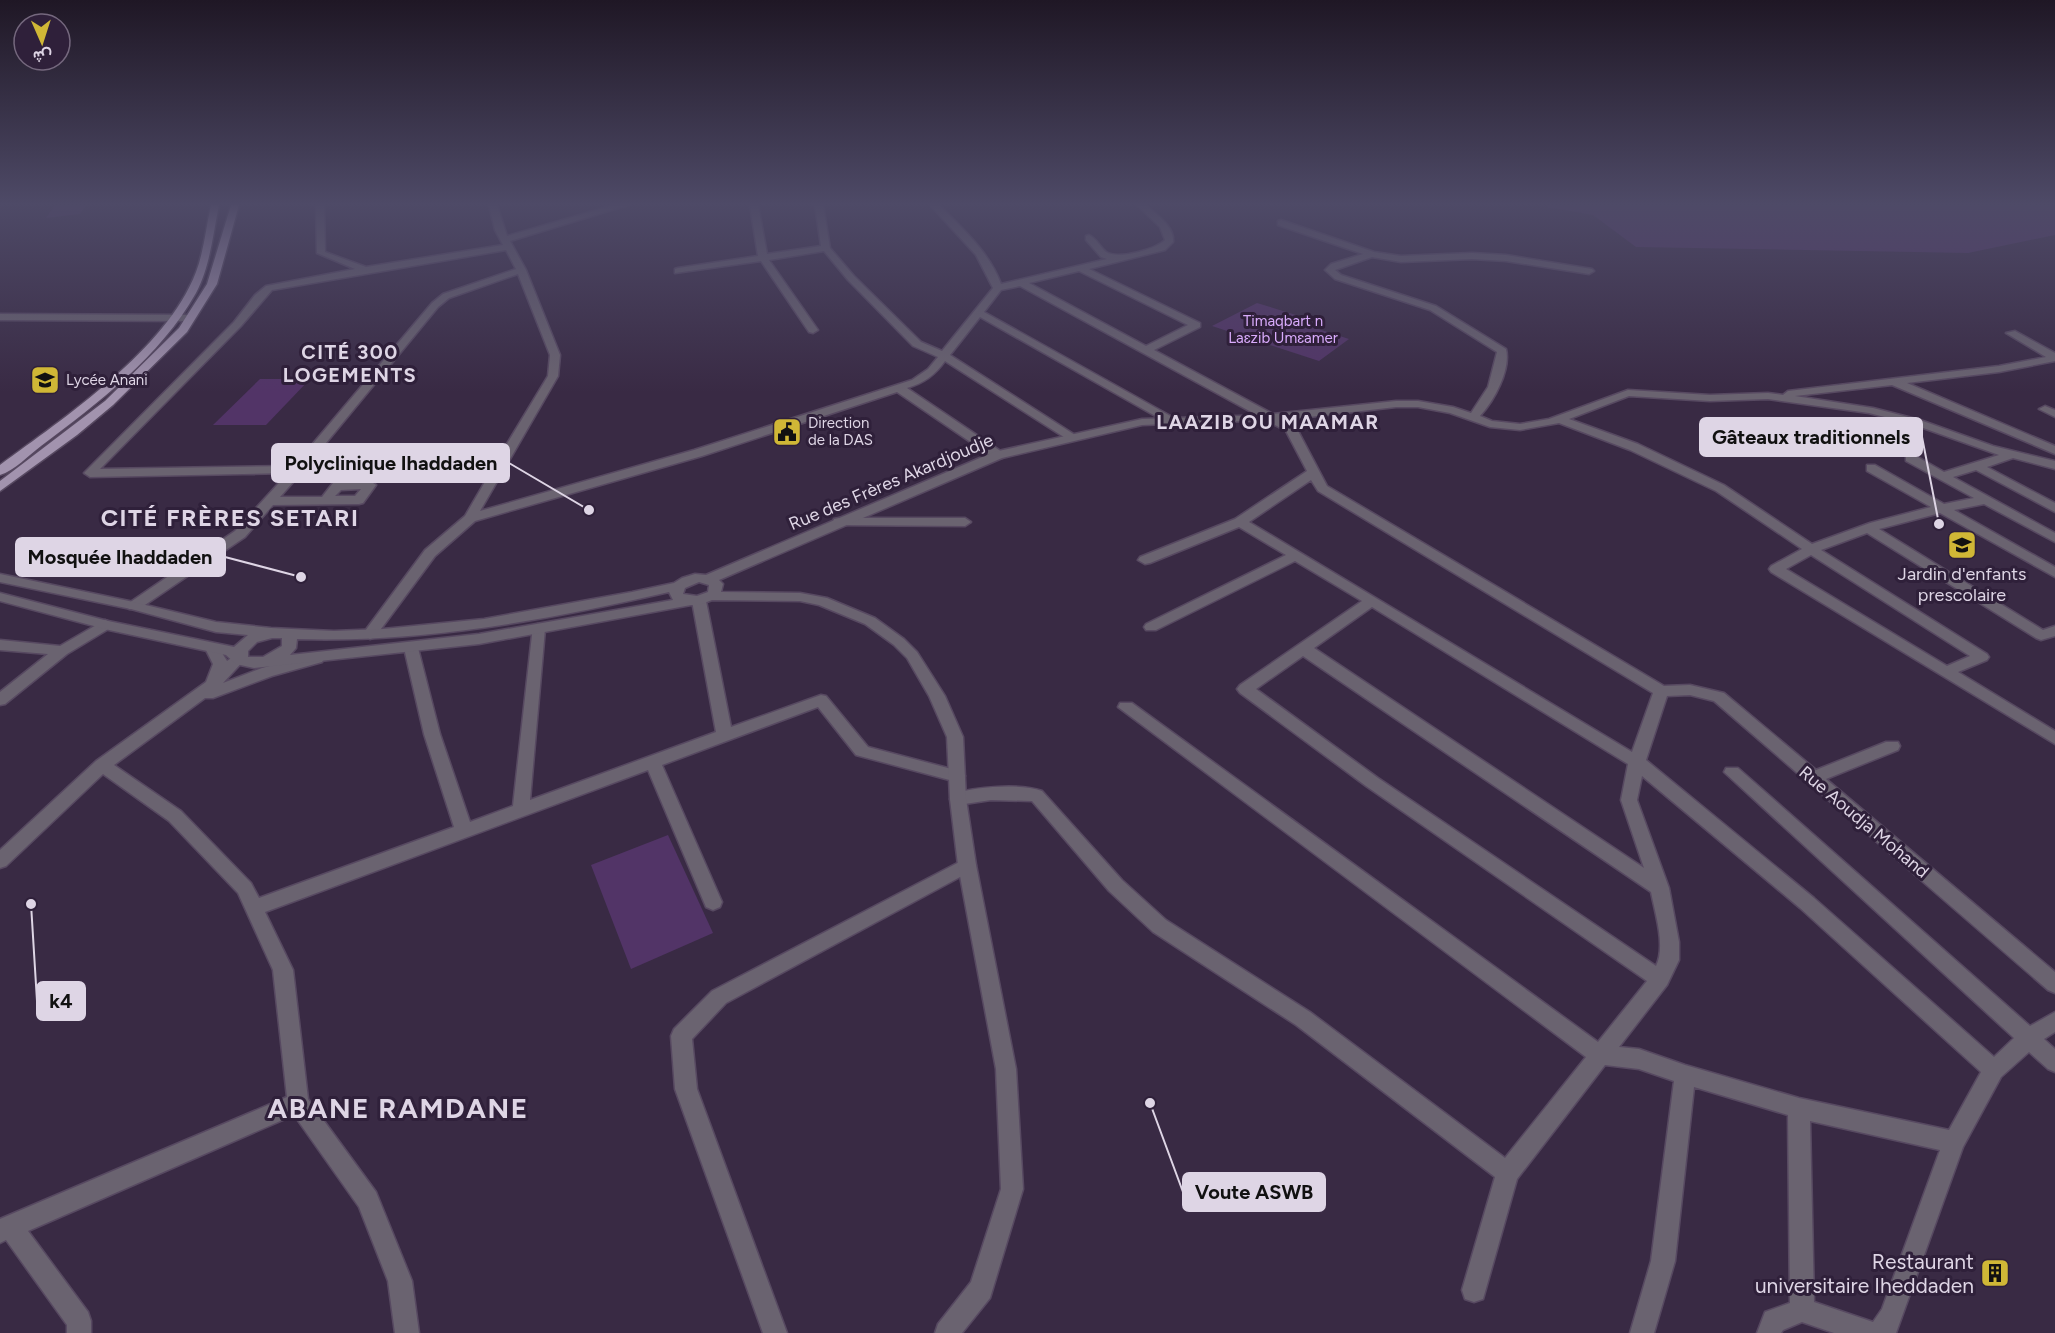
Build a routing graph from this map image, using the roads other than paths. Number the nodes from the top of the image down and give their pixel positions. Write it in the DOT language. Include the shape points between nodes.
graph roads {
  1 [pos="202,267"];
  2 [pos="218,267"];
  3 [pos="358,267"];
  4 [pos="380,267"];
  5 [pos="519,267"];
  6 [pos="701,267"];
  7 [pos="770,267"];
  8 [pos="842,267"];
  9 [pos="989,267"];
  10 [pos="1083,267"];
  11 [pos="1333,267"];
  12 [pos="1565,267"];
  13 [pos="1080,268"];
  14 [pos="365,270"];
  15 [pos="521,270"];
  16 [pos="678,271"];
  17 [pos="1589,271"];
  18 [pos="1020,282"];
  19 [pos="998,288"];
  20 [pos="978,312"];
  21 [pos="0,317"];
  22 [pos="190,318"];
  23 [pos="171,319"];
  24 [pos="813,330"];
  25 [pos="2011,333"];
  26 [pos="1146,350"];
  27 [pos="944,356"];
  28 [pos="2055,358"];
  29 [pos="1893,381"];
  30 [pos="898,387"];
  31 [pos="1768,396"];
  32 [pos="1473,417"];
  33 [pos="1271,418"];
  34 [pos="1558,419"];
  35 [pos="1170,420"];
  36 [pos="1071,437"];
  37 [pos="2055,450"];
  38 [pos="998,455"];
  39 [pos="2012,455"];
  40 [pos="1910,458"];
  41 [pos="502,466"];
  42 [pos="1977,466"];
  43 [pos="2053,466"];
  44 [pos="1871,468"];
  45 [pos="298,469"];
  46 [pos="0,471"];
  47 [pos="1313,473"];
  48 [pos="1944,476"];
  49 [pos="0,487"];
  50 [pos="326,500"];
  51 [pos="1984,500"];
  52 [pos="269,501"];
  53 [pos="1941,508"];
  54 [pos="2055,508"];
  55 [pos="470,518"];
  56 [pos="839,522"];
  57 [pos="964,522"];
  58 [pos="1240,522"];
  59 [pos="1870,529"];
  60 [pos="2055,538"];
  61 [pos="1811,549"];
  62 [pos="1296,555"];
  63 [pos="1145,560"];
  64 [pos="2055,573"];
  65 [pos="0,578"];
  66 [pos="679,586"];
  67 [pos="701,595"];
  68 [pos="0,597"];
  69 [pos="1372,601"];
  70 [pos="133,606"];
  71 [pos="106,624"];
  72 [pos="1151,627"];
  73 [pos="538,629"];
  74 [pos="2055,631"];
  75 [pos="271,633"];
  76 [pos="286,634"];
  77 [pos="370,634"];
  78 [pos="0,645"];
  79 [pos="212,648"];
  80 [pos="411,648"];
  81 [pos="1304,649"];
  82 [pos="62,651"];
  83 [pos="239,656"];
  84 [pos="325,657"];
  85 [pos="263,662"];
  86 [pos="1946,672"];
  87 [pos="1661,691"];
  88 [pos="0,700"];
  89 [pos="192,701"];
  90 [pos="1126,707"];
  91 [pos="725,735"];
  92 [pos="2055,738"];
  93 [pos="1892,746"];
  94 [pos="653,762"];
  95 [pos="1637,762"];
  96 [pos="102,765"];
  97 [pos="1732,772"];
  98 [pos="957,776"];
  99 [pos="1813,778"];
  100 [pos="958,799"];
  101 [pos="521,810"];
  102 [pos="464,831"];
  103 [pos="0,861"];
  104 [pos="967,865"];
  105 [pos="1660,888"];
  106 [pos="713,902"];
  107 [pos="254,908"];
  108 [pos="1660,979"];
  109 [pos="2055,984"];
  110 [pos="2055,1021"];
  111 [pos="2028,1039"];
  112 [pos="1599,1055"];
  113 [pos="2055,1062"];
  114 [pos="1994,1070"];
  115 [pos="1685,1075"];
  116 [pos="298,1104"];
  117 [pos="1799,1108"];
  118 [pos="1954,1142"];
  119 [pos="1507,1173"];
  120 [pos="5,1228"];
  121 [pos="1474,1290"];
  122 [pos="1802,1310"];
  123 [pos="79,1333"];
  124 [pos="407,1333"];
  125 [pos="776,1333"];
  126 [pos="947,1333"];
  127 [pos="1642,1333"];
  128 [pos="1770,1333"];
  129 [pos="1871,1333"];
  130 [pos="1879,1333"];
  1 -- 23 [label="main road" via="191,293"];
  2 -- 22 [label="main road"];
  3 -- 14 [label="street"];
  4 -- 14 [label="street"];
  5 -- 15 [label="street"];
  6 -- 16 [label="street"];
  7 -- 24 [label="street"];
  8 -- 27 [label="street" via="917,344"];
  9 -- 19 [label="street"];
  10 -- 13 [label="street"];
  11 -- 32 [label="street" via="1330,270 1338,277 1433,308 1502,351 1498,376 1486,405"];
  12 -- 17 [label="street"];
  13 -- 18 [label="street"];
  13 -- 26 [label="street" via="1196,325"];
  14 -- 45 [label="street" via="287,283 258,296 235,327 90,473"];
  15 -- 41 [label="street" via="555,355 554,366 553,376"];
  15 -- 45 [label="street" via="446,296 435,305"];
  18 -- 19 [label="street"];
  18 -- 26 [label="street"];
  19 -- 20 [label="street"];
  20 -- 27 [label="street"];
  20 -- 35 [label="street"];
  21 -- 23 [label="street"];
  22 -- 23 [label="street"];
  22 -- 49 [label="main road" via="150,365 109,403"];
  23 -- 46 [label="main road" via="166,330 128,369 83,409"];
  25 -- 28 [label="street"];
  26 -- 33 [label="street"];
  27 -- 30 [label="street" via="932,371"];
  27 -- 36 [label="street"];
  28 -- 29 [label="street" via="1999,369"];
  29 -- 31 [label="street"];
  29 -- 37 [label="street"];
  30 -- 38 [label="street"];
  30 -- 55 [label="street" via="698,453"];
  31 -- 34 [label="street, Rue des Frères Akardjoudje" via="1710,398 1628,393"];
  31 -- 39 [label="street" via="1869,410"];
  32 -- 33 [label="street, Rue des Frères Akardjoudje" via="1454,410 1396,404"];
  32 -- 34 [label="street, Rue des Frères Akardjoudje" via="1490,424 1520,427"];
  33 -- 35 [label="street, Rue des Frères Akardjoudje"];
  33 -- 47 [label="street" via="1291,429"];
  34 -- 61 [label="street" via="1691,472"];
  35 -- 36 [label="street, Rue des Frères Akardjoudje"];
  36 -- 38 [label="street, Rue des Frères Akardjoudje"];
  38 -- 56 [label="street, Rue des Frères Akardjoudje"];
  39 -- 42 [label="street"];
  39 -- 43 [label="street"];
  40 -- 48 [label="street"];
  41 -- 45 [label="street"];
  41 -- 55 [label="street"];
  42 -- 48 [label="street"];
  42 -- 54 [label="street"];
  44 -- 53 [label="street"];
  45 -- 52 [label="street"];
  47 -- 58 [label="street"];
  47 -- 87 [label="street" via="1323,488"];
  48 -- 51 [label="street"];
  50 -- 52 [label="street"];
  51 -- 53 [label="street"];
  51 -- 60 [label="street"];
  52 -- 70 [label="street" via="240,534"];
  53 -- 59 [label="street"];
  53 -- 64 [label="street"];
  55 -- 77 [label="street" via="430,554"];
  56 -- 57 [label="street"];
  56 -- 67 [label="street, Rue des Frères Akardjoudje"];
  58 -- 62 [label="street"];
  58 -- 63 [label="street"];
  59 -- 61 [label="street"];
  59 -- 74 [label="street" via="2041,635"];
  61 -- 86 [label="street" via="1776,569"];
  61 -- 86 [label="street" via="1982,657"];
  62 -- 69 [label="street"];
  62 -- 72 [label="street"];
  65 -- 70 [label="street"];
  66 -- 67 [label="street" via="691,579"];
  66 -- 67 [label="street" via="676,596"];
  66 -- 77 [label="street" via="492,622"];
  67 -- 73 [label="street"];
  67 -- 91 [label="street"];
  67 -- 98 [label="street" via="800,597 850,611 885,631 912,655 937,696 955,737"];
  68 -- 71 [label="street"];
  69 -- 81 [label="street"];
  69 -- 95 [label="street"];
  70 -- 71 [label="street" via="137,613 131,619"];
  70 -- 75 [label="street" via="216,627"];
  71 -- 79 [label="street"];
  71 -- 82 [label="street"];
  73 -- 80 [label="street"];
  73 -- 101 [label="street"];
  75 -- 76 [label="street"];
  75 -- 83 [label="street" via="245,645"];
  76 -- 77 [label="street"];
  76 -- 85 [label="street" via="291,643 289,648"];
  78 -- 82 [label="street"];
  79 -- 83 [label="street"];
  79 -- 89 [label="street" via="222,659 221,665 211,683"];
  80 -- 84 [label="street"];
  80 -- 102 [label="street" via="432,734"];
  81 -- 105 [label="street"];
  81 -- 108 [label="street" via="1245,688 1372,782"];
  82 -- 88 [label="street"];
  83 -- 85 [label="street" via="247,663"];
  83 -- 89 [label="street" via="220,679"];
  84 -- 85 [label="street"];
  84 -- 89 [label="street" via="252,677"];
  85 -- 89 [label="street"];
  86 -- 92 [label="street"];
  87 -- 95 [label="street"];
  87 -- 99 [label="street, Rue Aoudja Mohand" via="1690,690 1719,697"];
  89 -- 96 [label="street"];
  90 -- 112 [label="street"];
  91 -- 94 [label="street"];
  91 -- 98 [label="street" via="820,700 862,751"];
  93 -- 99 [label="street"];
  94 -- 101 [label="street"];
  94 -- 106 [label="street"];
  95 -- 105 [label="street" via="1629,800"];
  95 -- 114 [label="street" via="1807,903"];
  96 -- 103 [label="street"];
  96 -- 107 [label="street" via="175,816 245,888"];
  97 -- 111 [label="street"];
  98 -- 100 [label="street"];
  99 -- 109 [label="street, Rue Aoudja Mohand"];
  100 -- 104 [label="street"];
  100 -- 119 [label="street" via="991,794 1036,795 1113,882 1175,938 1272,996"];
  101 -- 102 [label="street"];
  102 -- 107 [label="street"];
  104 -- 125 [label="street" via="719,997 681,1036 686,1089"];
  104 -- 126 [label="street" via="1006,1069 1012,1189 981,1289"];
  105 -- 108 [label="street" via="1669,960"];
  107 -- 116 [label="street" via="284,970"];
  108 -- 112 [label="street"];
  110 -- 111 [label="street"];
  111 -- 113 [label="street"];
  111 -- 114 [label="street"];
  112 -- 115 [label="street" via="1640,1059"];
  112 -- 119 [label="street"];
  114 -- 118 [label="street"];
  115 -- 117 [label="street"];
  115 -- 127 [label="street" via="1663,1261"];
  116 -- 120 [label="street"];
  116 -- 124 [label="street" via="368,1200 400,1281"];
  117 -- 118 [label="street"];
  117 -- 122 [label="street"];
  118 -- 130 [label="street" via="1892,1316"];
  119 -- 121 [label="street"];
  120 -- 123 [label="street" via="79,1321"];
  122 -- 128 [label="street" via="1774,1321"];
  122 -- 129 [label="street"];
}
